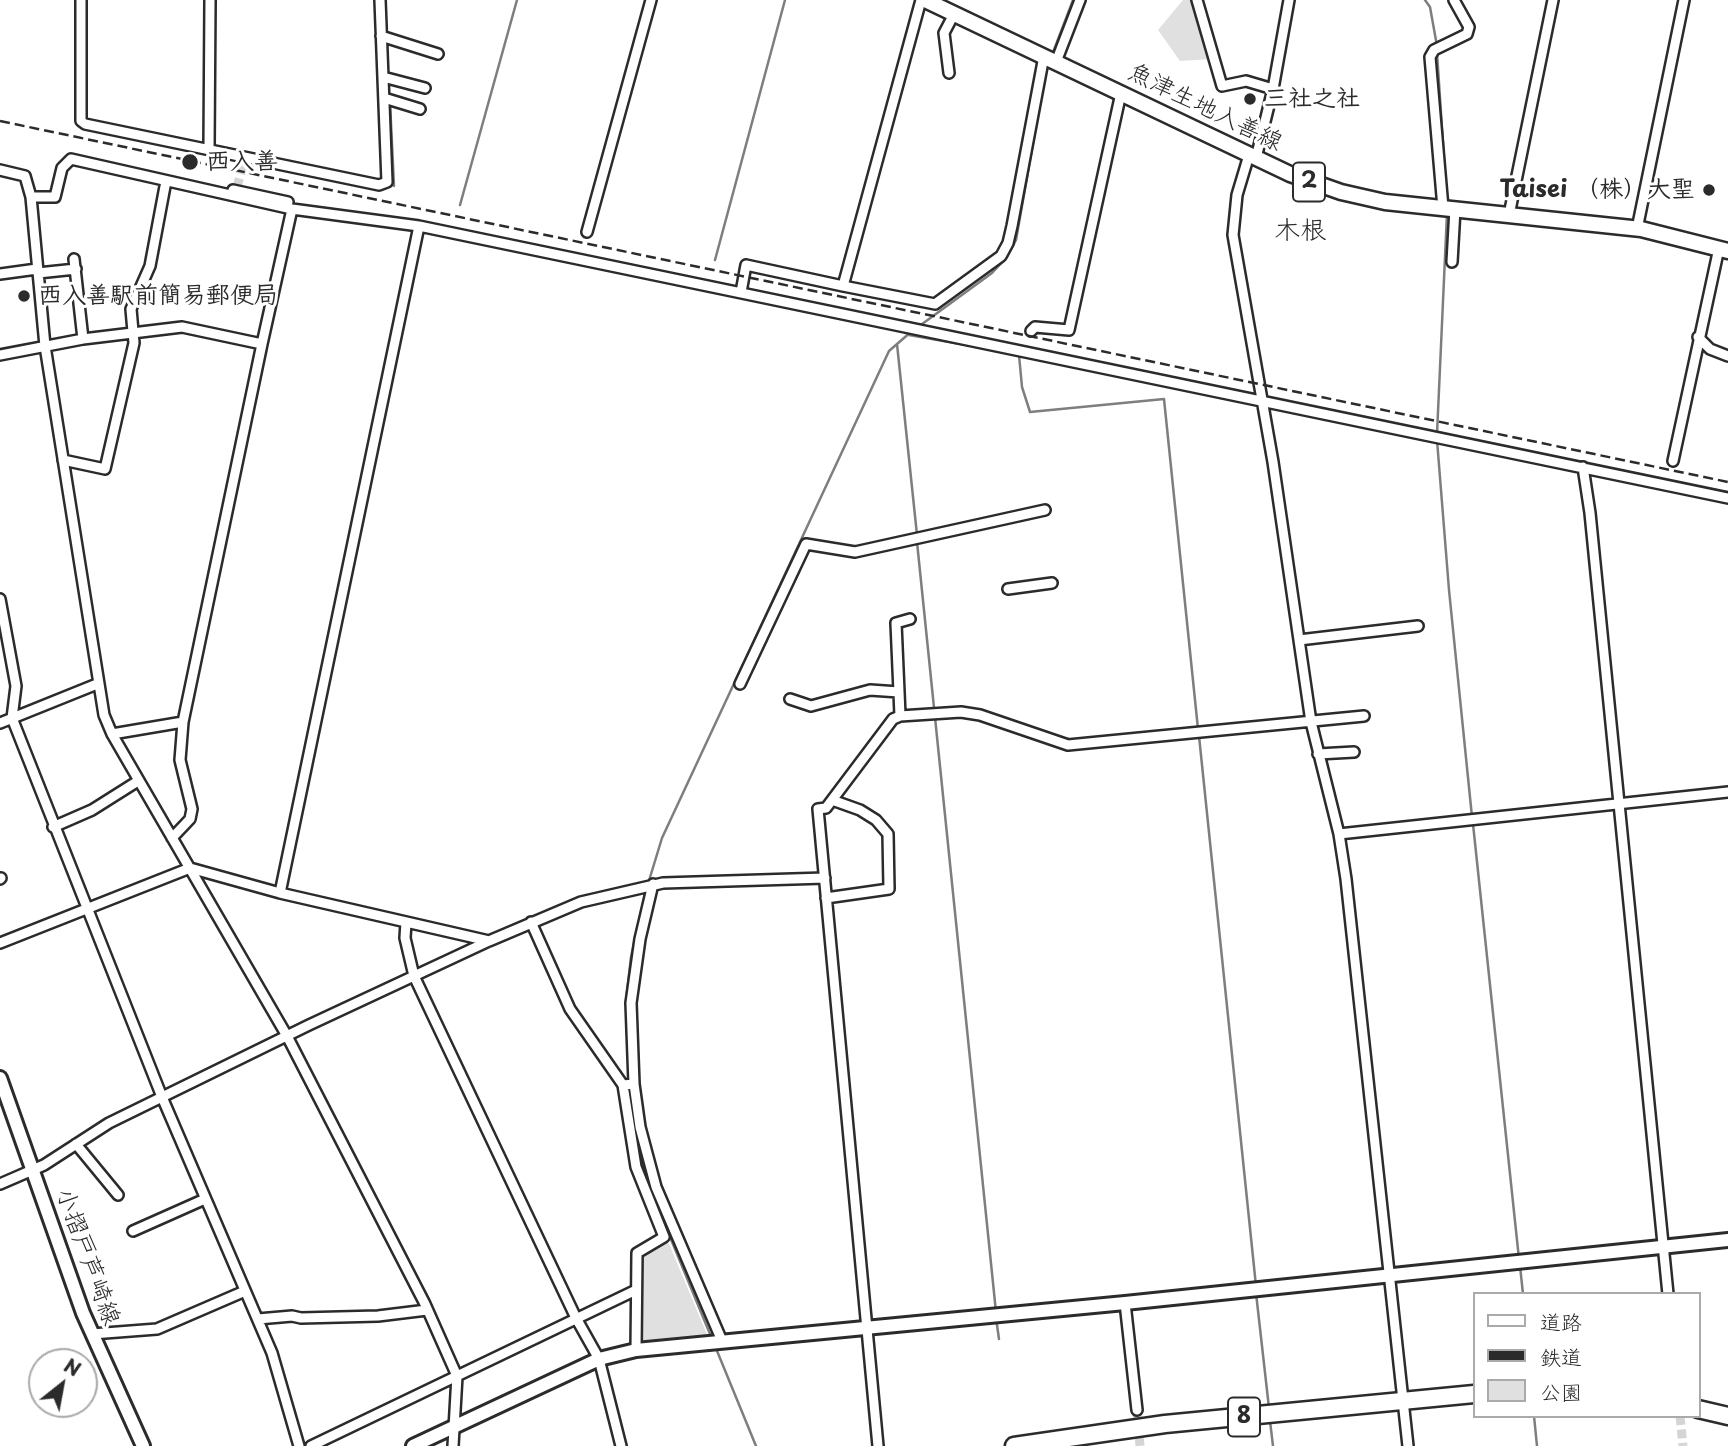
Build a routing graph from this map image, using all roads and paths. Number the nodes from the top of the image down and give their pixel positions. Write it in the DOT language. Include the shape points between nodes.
graph roads {
  1 [pos="81,0"];
  2 [pos="209,0"];
  3 [pos="380,0"];
  4 [pos="651,0"];
  5 [pos="923,0"];
  6 [pos="1080,0"];
  7 [pos="1197,0"];
  8 [pos="1289,0"];
  9 [pos="1454,0"];
  10 [pos="1553,0"];
  11 [pos="1684,0"];
  12 [pos="954,14"];
  13 [pos="381,36"];
  14 [pos="438,54"];
  15 [pos="1050,59"];
  16 [pos="949,73"];
  17 [pos="383,77"];
  18 [pos="425,88"];
  19 [pos="1273,89"];
  20 [pos="1121,93"];
  21 [pos="384,98"];
  22 [pos="420,108"];
  23 [pos="209,149"];
  24 [pos="1252,156"];
  25 [pos="0,170"];
  26 [pos="166,181"];
  27 [pos="188,187"];
  28 [pos="31,197"];
  29 [pos="1449,208"];
  30 [pos="292,209"];
  31 [pos="318,212"];
  32 [pos="1509,215"];
  33 [pos="419,226"];
  34 [pos="1637,229"];
  35 [pos="587,232"];
  36 [pos="1725,247"];
  37 [pos="74,259"];
  38 [pos="1452,262"];
  39 [pos="75,269"];
  40 [pos="37,271"];
  41 [pos="0,274"];
  42 [pos="843,286"];
  43 [pos="741,292"];
  44 [pos="1031,331"];
  45 [pos="134,332"];
  46 [pos="1698,337"];
  47 [pos="83,339"];
  48 [pos="262,344"];
  49 [pos="45,346"];
  50 [pos="0,355"];
  51 [pos="1728,356"];
  52 [pos="1262,399"];
  53 [pos="63,460"];
  54 [pos="1673,461"];
  55 [pos="1583,467"];
  56 [pos="1728,498"];
  57 [pos="1045,510"];
  58 [pos="1052,583"];
  59 [pos="1008,589"];
  60 [pos="0,598"];
  61 [pos="910,619"];
  62 [pos="1418,626"];
  63 [pos="1299,640"];
  64 [pos="97,684"];
  65 [pos="740,684"];
  66 [pos="899,692"];
  67 [pos="790,699"];
  68 [pos="900,716"];
  69 [pos="1364,716"];
  70 [pos="12,718"];
  71 [pos="183,722"];
  72 [pos="1311,722"];
  73 [pos="0,723"];
  74 [pos="112,734"];
  75 [pos="1354,752"];
  76 [pos="1318,754"];
  77 [pos="138,781"];
  78 [pos="1728,792"];
  79 [pos="832,800"];
  80 [pos="1617,803"];
  81 [pos="53,827"];
  82 [pos="1339,834"];
  83 [pos="172,838"];
  84 [pos="190,868"];
  85 [pos="824,878"];
  86 [pos="653,884"];
  87 [pos="279,893"];
  88 [pos="826,898"];
  89 [pos="86,909"];
  90 [pos="406,922"];
  91 [pos="531,922"];
  92 [pos="489,941"];
  93 [pos="0,943"];
  94 [pos="414,976"];
  95 [pos="287,1036"];
  96 [pos="0,1079"];
  97 [pos="634,1084"];
  98 [pos="623,1085"];
  99 [pos="162,1097"];
  100 [pos="76,1144"];
  101 [pos="33,1170"];
  102 [pos="0,1184"];
  103 [pos="118,1195"];
  104 [pos="205,1199"];
  105 [pos="133,1231"];
  106 [pos="1728,1240"];
  107 [pos="1663,1247"];
  108 [pos="1388,1273"];
  109 [pos="244,1291"];
  110 [pos="634,1291"];
  111 [pos="1668,1292"];
  112 [pos="1125,1303"];
  113 [pos="427,1310"];
  114 [pos="576,1318"];
  115 [pos="258,1319"];
  116 [pos="869,1326"];
  117 [pos="92,1334"];
  118 [pos="722,1341"];
  119 [pos="636,1350"];
  120 [pos="599,1359"];
  121 [pos="457,1376"];
  122 [pos="1472,1394"];
  123 [pos="1405,1399"];
  124 [pos="1700,1409"];
  125 [pos="1137,1410"];
  126 [pos="1728,1416"];
  127 [pos="453,1427"];
  128 [pos="143,1446"];
  129 [pos="299,1446"];
  130 [pos="311,1446"];
  131 [pos="413,1446"];
  132 [pos="453,1446"];
  133 [pos="621,1446"];
  134 [pos="878,1446"];
  135 [pos="1014,1446"];
  136 [pos="1408,1446"];
  1 -- 23 [label="street" via="81,121"];
  2 -- 23 [label="street"];
  3 -- 13 [label="street"];
  4 -- 35 [label="street"];
  5 -- 12 [label="main road, 魚津生地入善線 / 2"];
  5 -- 42 [label="street"];
  6 -- 15 [label="street"];
  7 -- 19 [label="street" via="1222,86 1246,81"];
  8 -- 19 [label="street"];
  9 -- 29 [label="street" via="1469,27 1466,34 1434,50 1430,57"];
  10 -- 32 [label="street"];
  11 -- 34 [label="street"];
  12 -- 15 [label="main road, 魚津生地入善線 / 2"];
  12 -- 16 [label="street" via="944,33"];
  13 -- 14 [label="street"];
  13 -- 17 [label="street"];
  15 -- 20 [label="main road, 魚津生地入善線 / 2"];
  15 -- 42 [label="street" via="1001,256 935,304"];
  17 -- 18 [label="street"];
  17 -- 21 [label="street"];
  19 -- 24 [label="street"];
  20 -- 24 [label="main road, 魚津生地入善線 / 2"];
  20 -- 44 [label="street" via="1069,330 1035,327"];
  21 -- 22 [label="street"];
  21 -- 23 [label="street" via="387,182 379,185"];
  24 -- 29 [label="main road, 魚津生地入善線 / 2" via="1340,192"];
  24 -- 52 [label="street" via="1237,195 1233,235"];
  25 -- 28 [label="street" via="25,176"];
  26 -- 27 [label="street"];
  26 -- 28 [label="street" via="71,159 62,168 55,197"];
  26 -- 45 [label="street" via="150,266 131,309"];
  27 -- 30 [label="street"];
  27 -- 31 [label="street" via="193,183 237,189"];
  28 -- 40 [label="street"];
  29 -- 32 [label="main road, 魚津生地入善線 / 2"];
  29 -- 38 [label="street"];
  30 -- 31 [label="street"];
  30 -- 48 [label="street"];
  31 -- 33 [label="street"];
  32 -- 34 [label="main road, 魚津生地入善線 / 2"];
  33 -- 43 [label="street"];
  33 -- 87 [label="street"];
  34 -- 36 [label="main road, 魚津生地入善線 / 2"];
  36 -- 46 [label="street"];
  37 -- 39 [label="street"];
  39 -- 40 [label="street"];
  39 -- 47 [label="street"];
  40 -- 41 [label="street"];
  40 -- 49 [label="street"];
  42 -- 43 [label="street" via="746,265"];
  43 -- 52 [label="street"];
  45 -- 47 [label="street"];
  45 -- 48 [label="street" via="181,327"];
  45 -- 53 [label="street" via="105,469"];
  46 -- 51 [label="street" via="1710,349"];
  46 -- 54 [label="street"];
  47 -- 49 [label="street"];
  48 -- 71 [label="street"];
  49 -- 50 [label="street"];
  49 -- 53 [label="street"];
  52 -- 55 [label="street"];
  52 -- 63 [label="street"];
  53 -- 64 [label="street"];
  55 -- 56 [label="street"];
  55 -- 80 [label="street"];
  57 -- 65 [label="street" via="855,551 806,544"];
  58 -- 59 [label="street"];
  60 -- 70 [label="street" via="16,686"];
  61 -- 66 [label="street" via="896,623"];
  62 -- 63 [label="street"];
  63 -- 72 [label="street"];
  64 -- 70 [label="street"];
  64 -- 74 [label="street"];
  66 -- 67 [label="street" via="870,690 811,706"];
  66 -- 68 [label="street"];
  68 -- 72 [label="street" via="981,715 1068,746"];
  68 -- 79 [label="street" via="893,719"];
  69 -- 72 [label="street"];
  70 -- 73 [label="street"];
  70 -- 81 [label="street"];
  71 -- 74 [label="street"];
  71 -- 83 [label="street" via="180,760 192,809 190,819"];
  72 -- 76 [label="street"];
  74 -- 77 [label="street"];
  75 -- 76 [label="street"];
  76 -- 82 [label="street"];
  77 -- 81 [label="street" via="92,810"];
  77 -- 83 [label="street"];
  78 -- 80 [label="street"];
  79 -- 85 [label="street" via="818,810"];
  79 -- 88 [label="street" via="860,810 888,834 889,889"];
  80 -- 82 [label="street"];
  80 -- 107 [label="street"];
  81 -- 89 [label="street"];
  82 -- 108 [label="street"];
  83 -- 84 [label="street"];
  84 -- 87 [label="street"];
  84 -- 89 [label="street"];
  84 -- 95 [label="street"];
  85 -- 86 [label="street"];
  85 -- 88 [label="street"];
  86 -- 91 [label="street" via="581,902"];
  86 -- 97 [label="street" via="631,1003"];
  87 -- 90 [label="street"];
  88 -- 116 [label="street"];
  89 -- 93 [label="street"];
  89 -- 99 [label="street"];
  90 -- 92 [label="street"];
  90 -- 94 [label="street"];
  91 -- 92 [label="street"];
  91 -- 98 [label="street" via="570,1009"];
  92 -- 94 [label="street"];
  94 -- 95 [label="street"];
  94 -- 114 [label="street"];
  95 -- 99 [label="street"];
  95 -- 113 [label="street"];
  96 -- 101 [label="street, 小摺戸芦崎線"];
  97 -- 98 [label="street"];
  97 -- 118 [label="street" via="656,1187"];
  98 -- 110 [label="street" via="636,1167 664,1237 637,1253"];
  99 -- 100 [label="street"];
  99 -- 104 [label="street"];
  100 -- 101 [label="street"];
  100 -- 103 [label="street"];
  101 -- 102 [label="street"];
  101 -- 117 [label="street, 小摺戸芦崎線"];
  104 -- 105 [label="street"];
  104 -- 109 [label="street"];
  106 -- 107 [label="street"];
  107 -- 108 [label="street"];
  107 -- 111 [label="street"];
  108 -- 112 [label="street"];
  108 -- 123 [label="street"];
  109 -- 115 [label="street"];
  109 -- 117 [label="street" via="157,1329"];
  110 -- 114 [label="street"];
  110 -- 119 [label="street"];
  112 -- 116 [label="street"];
  112 -- 125 [label="street"];
  113 -- 115 [label="street"];
  113 -- 121 [label="street"];
  114 -- 120 [label="street"];
  114 -- 121 [label="street"];
  115 -- 129 [label="street"];
  116 -- 118 [label="street"];
  116 -- 134 [label="street"];
  117 -- 128 [label="street, 小摺戸芦崎線"];
  118 -- 119 [label="street"];
  119 -- 120 [label="street"];
  120 -- 127 [label="street"];
  120 -- 133 [label="street"];
  121 -- 127 [label="street"];
  121 -- 130 [label="street"];
  122 -- 123 [label="highway, 8"];
  123 -- 135 [label="highway, 8" via="1165,1424"];
  123 -- 136 [label="street"];
  124 -- 126 [label="highway"];
  127 -- 131 [label="street"];
  127 -- 132 [label="street"];
}
